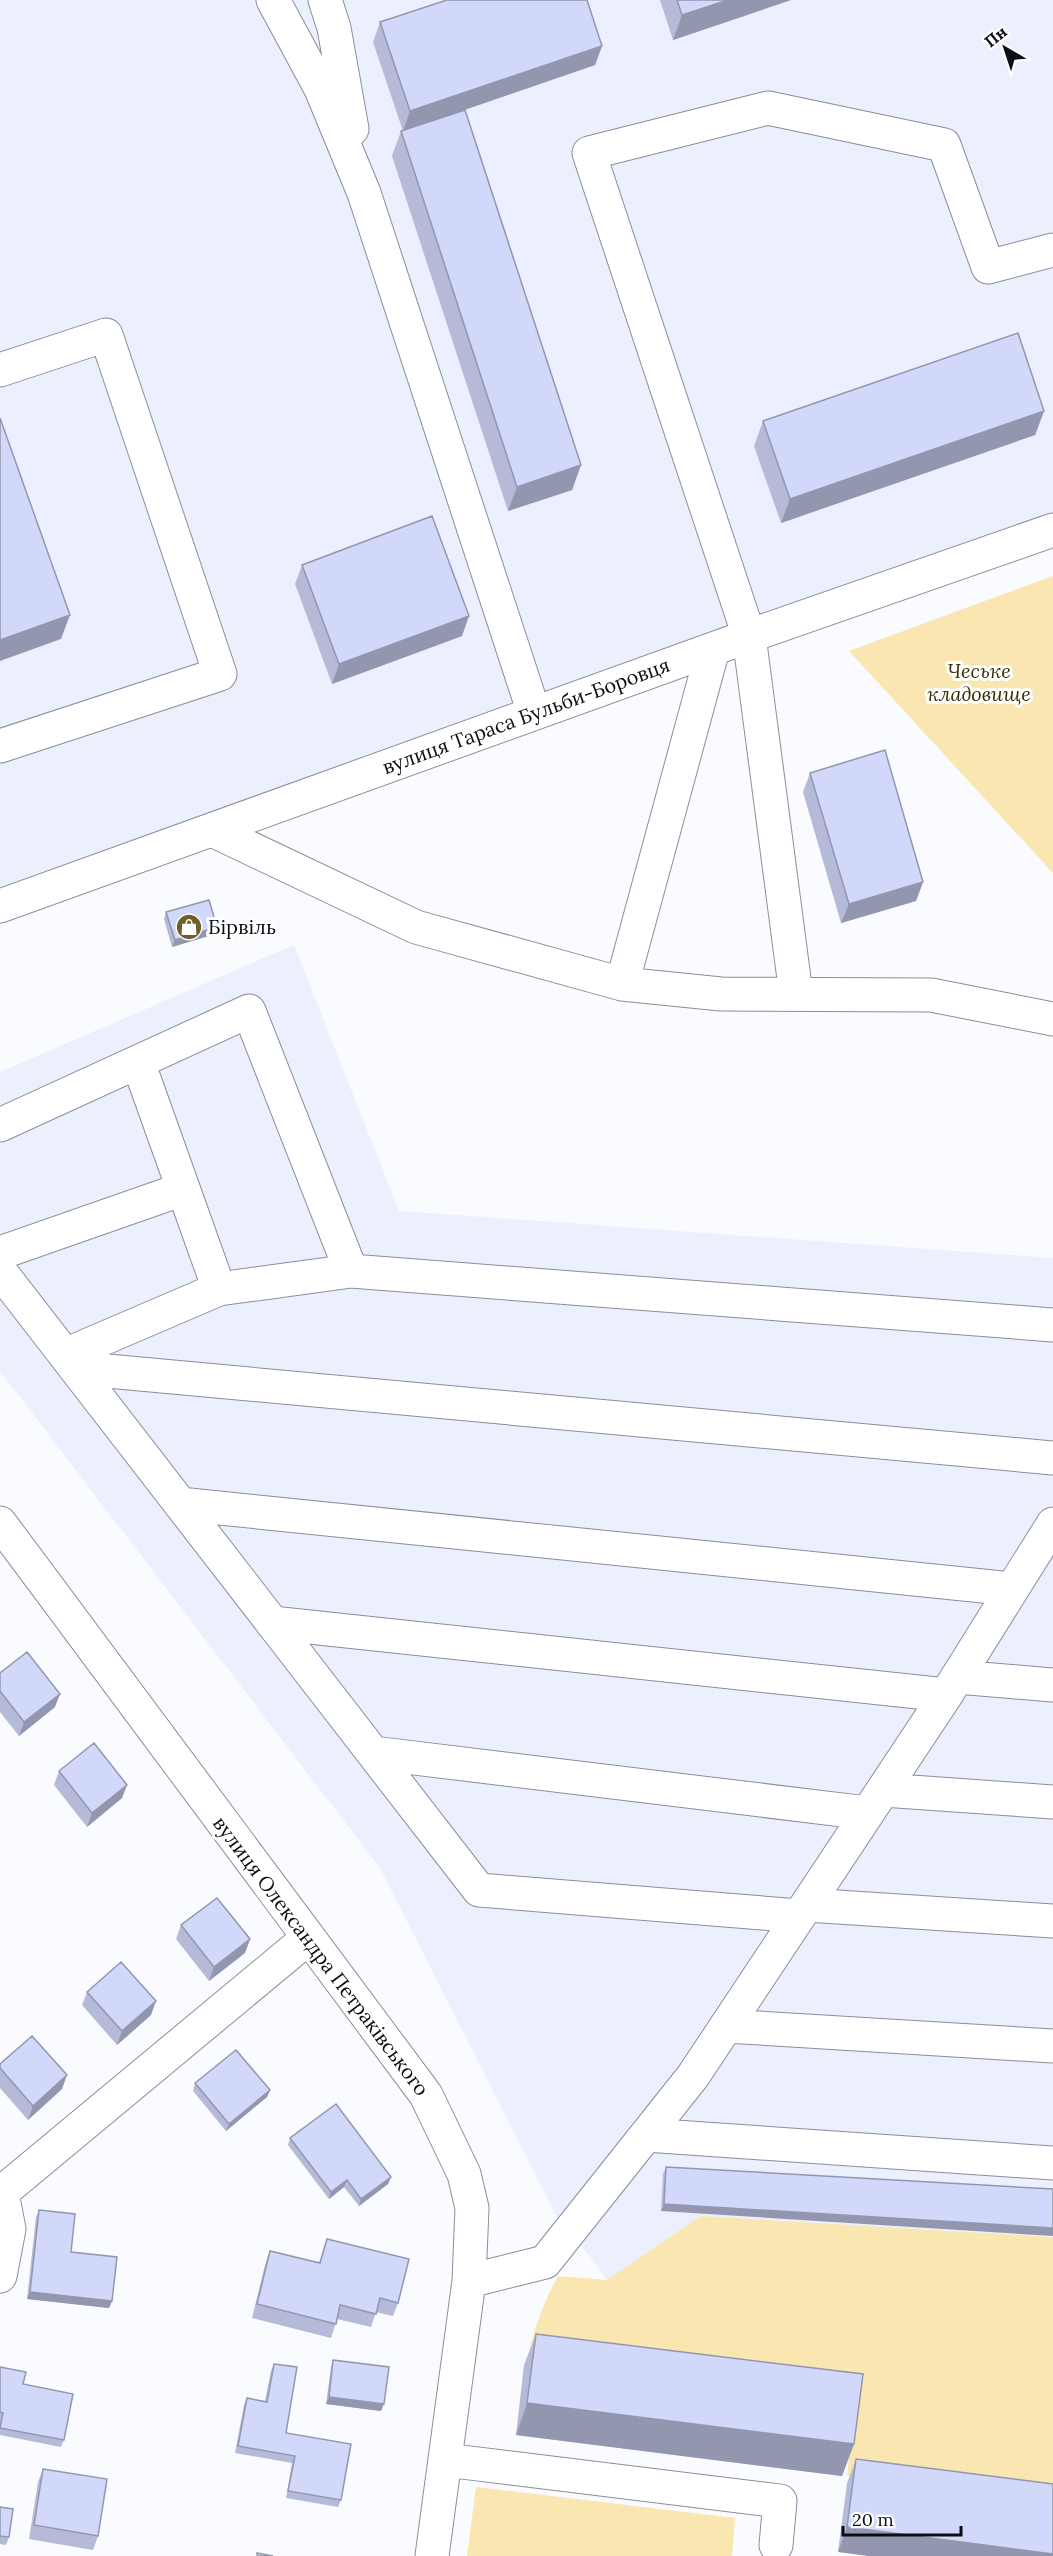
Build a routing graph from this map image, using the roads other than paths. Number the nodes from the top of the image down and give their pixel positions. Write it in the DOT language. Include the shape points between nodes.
graph roads {
  1 [pos="273,0"];
  2 [pos="325,0"];
  3 [pos="364,193"];
  4 [pos="1053,250"];
  5 [pos="0,370"];
  6 [pos="1053,531"];
  7 [pos="749,636"];
  8 [pos="713,649"];
  9 [pos="534,713"];
  10 [pos="0,746"];
  11 [pos="212,830"];
  12 [pos="0,906"];
  13 [pos="622,984"];
  14 [pos="796,994"];
  15 [pos="1053,1019"];
  16 [pos="138,1062"];
  17 [pos="0,1125"];
  18 [pos="183,1189"];
  19 [pos="0,1253"];
  20 [pos="351,1270"];
  21 [pos="0,1271"];
  22 [pos="219,1289"];
  23 [pos="1053,1325"];
  24 [pos="70,1361"];
  25 [pos="1053,1458"];
  26 [pos="180,1504"];
  27 [pos="0,1523"];
  28 [pos="1053,1524"];
  29 [pos="1042,1559"];
  30 [pos="1012,1589"];
  31 [pos="272,1623"];
  32 [pos="1053,1685"];
  33 [pos="951,1686"];
  34 [pos="373,1753"];
  35 [pos="875,1802"];
  36 [pos="1053,1802"];
  37 [pos="803,1910"];
  38 [pos="1053,1922"];
  39 [pos="308,1938"];
  40 [pos="726,2026"];
  41 [pos="1053,2046"];
  42 [pos="646,2135"];
  43 [pos="1053,2163"];
  44 [pos="1,2193"];
  45 [pos="0,2276"];
  46 [pos="469,2281"];
  47 [pos="445,2460"];
  48 [pos="776,2544"];
  49 [pos="432,2556"];
  1 -- 3 [label="street" via="321,89"];
  2 -- 3 [label="street" via="334,28"];
  3 -- 9 [label="street"];
  4 -- 7 [label="street" via="987,267 944,145 768,108 589,153"];
  5 -- 10 [label="street" via="106,335 220,674"];
  6 -- 7 [label="street, вулиця Тараса Бульби-Боровця"];
  7 -- 8 [label="street, вулиця Тараса Бульби-Боровця"];
  7 -- 14 [label="street"];
  8 -- 9 [label="street, вулиця Тараса Бульби-Боровця"];
  8 -- 13 [label="street"];
  9 -- 11 [label="street, вулиця Тараса Бульби-Боровця"];
  11 -- 12 [label="street, вулиця Тараса Бульби-Боровця"];
  11 -- 13 [label="street" via="416,927"];
  13 -- 14 [label="street" via="721,994"];
  14 -- 15 [label="street" via="931,995"];
  16 -- 17 [label="street"];
  16 -- 18 [label="street"];
  16 -- 20 [label="street" via="249,1011"];
  18 -- 19 [label="street"];
  18 -- 22 [label="street"];
  20 -- 22 [label="street"];
  20 -- 23 [label="street"];
  21 -- 24 [label="street"];
  22 -- 24 [label="street"];
  24 -- 25 [label="street"];
  24 -- 26 [label="street"];
  26 -- 30 [label="street"];
  26 -- 31 [label="street"];
  27 -- 39 [label="street, вулиця Олександра Петраківського"];
  28 -- 29 [label="street"];
  29 -- 30 [label="street"];
  30 -- 33 [label="street"];
  31 -- 33 [label="street"];
  31 -- 34 [label="street"];
  32 -- 33 [label="street"];
  33 -- 35 [label="street"];
  34 -- 35 [label="street"];
  34 -- 37 [label="street" via="479,1890"];
  35 -- 36 [label="street"];
  35 -- 37 [label="street"];
  37 -- 38 [label="street"];
  37 -- 40 [label="street"];
  39 -- 44 [label="street"];
  39 -- 46 [label="street, вулиця Олександра Петраківського" via="426,2095 464,2174 472,2208"];
  40 -- 41 [label="street"];
  40 -- 42 [label="street"];
  42 -- 43 [label="street"];
  42 -- 46 [label="street" via="545,2262"];
  44 -- 45 [label="street" via="9,2229"];
  46 -- 47 [label="street, вулиця Олександра Петраківського"];
  47 -- 48 [label="street" via="780,2501"];
  47 -- 49 [label="street, вулиця Олександра Петраківського"];
}
